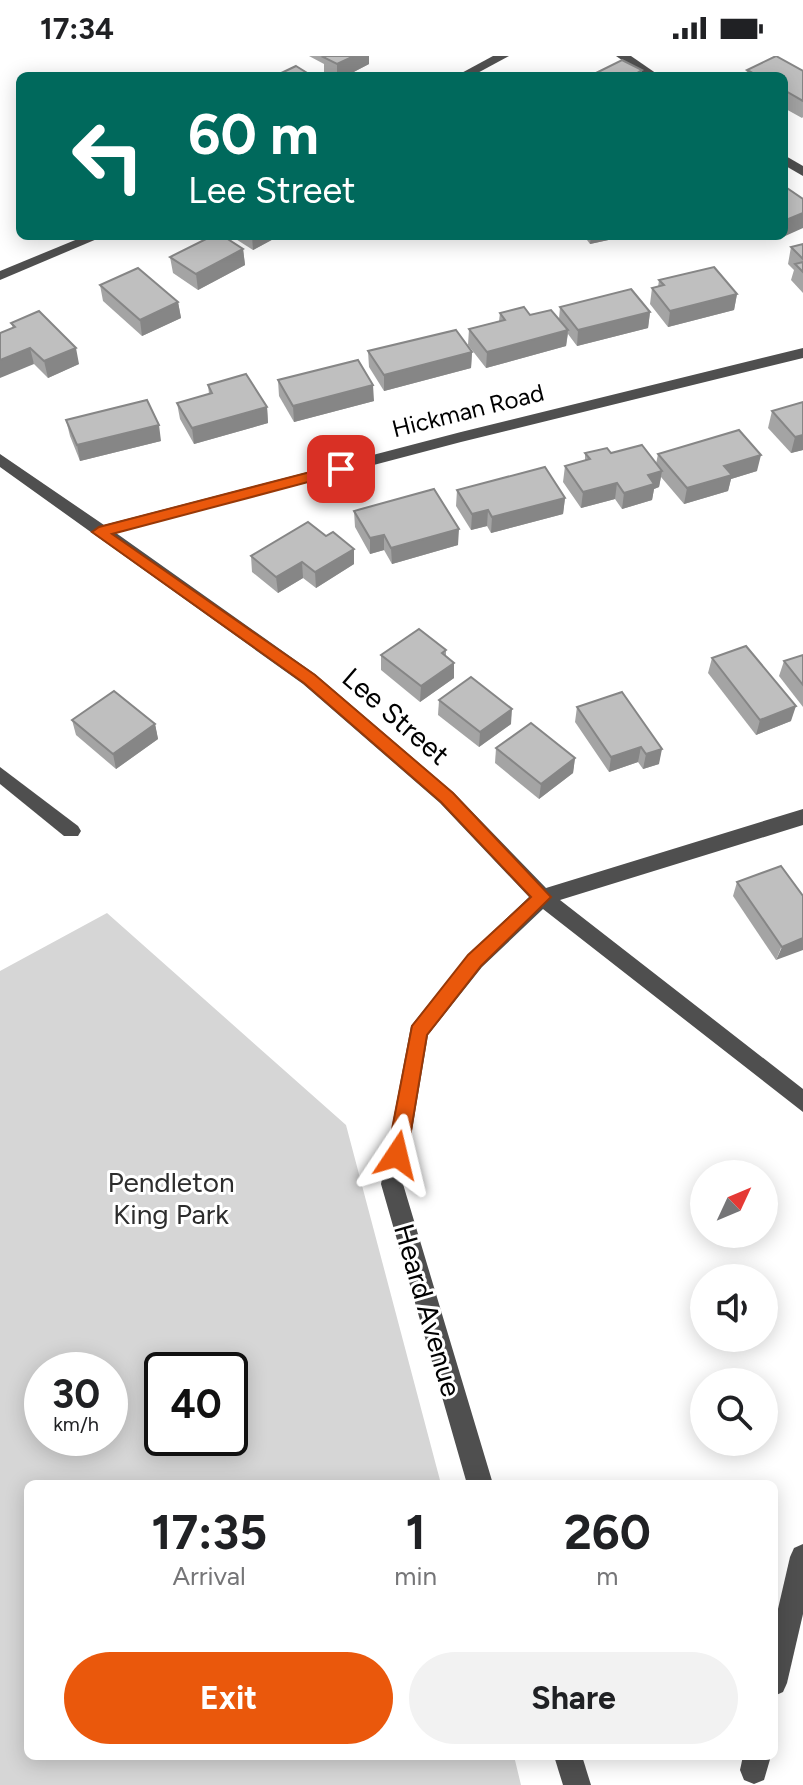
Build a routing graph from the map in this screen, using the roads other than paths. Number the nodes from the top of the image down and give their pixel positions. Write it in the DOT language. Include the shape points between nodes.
graph roads {
  1 [pos="503,56"];
  2 [pos="622,56"];
  3 [pos="470,72"];
  4 [pos="648,72"];
  5 [pos="87,240"];
  6 [pos="0,276"];
  7 [pos="803,353"];
  8 [pos="0,459"];
  9 [pos="99,532"];
  10 [pos="0,774"];
  11 [pos="803,817"];
  12 [pos="71,831"];
  13 [pos="542,897"];
  14 [pos="803,1102"];
  15 [pos="479,1480"];
  16 [pos="803,1557"];
  17 [pos="778,1666"];
  18 [pos="569,1760"];
  19 [pos="577,1785"];
  1 -- 3 [label="street"];
  2 -- 4 [label="street"];
  5 -- 6 [label="street"];
  7 -- 9 [label="street, Hickman Road"];
  8 -- 9 [label="street, Lee Street"];
  9 -- 13 [label="street, Lee Street" via="309,679 447,798"];
  10 -- 12 [label="street"];
  11 -- 13 [label="street, Heard Avenue"];
  13 -- 14 [label="street"];
  13 -- 15 [label="street, Heard Avenue" via="475,961 418,1032 392,1184"];
  16 -- 17 [label="street"];
  18 -- 19 [label="street"];
}
